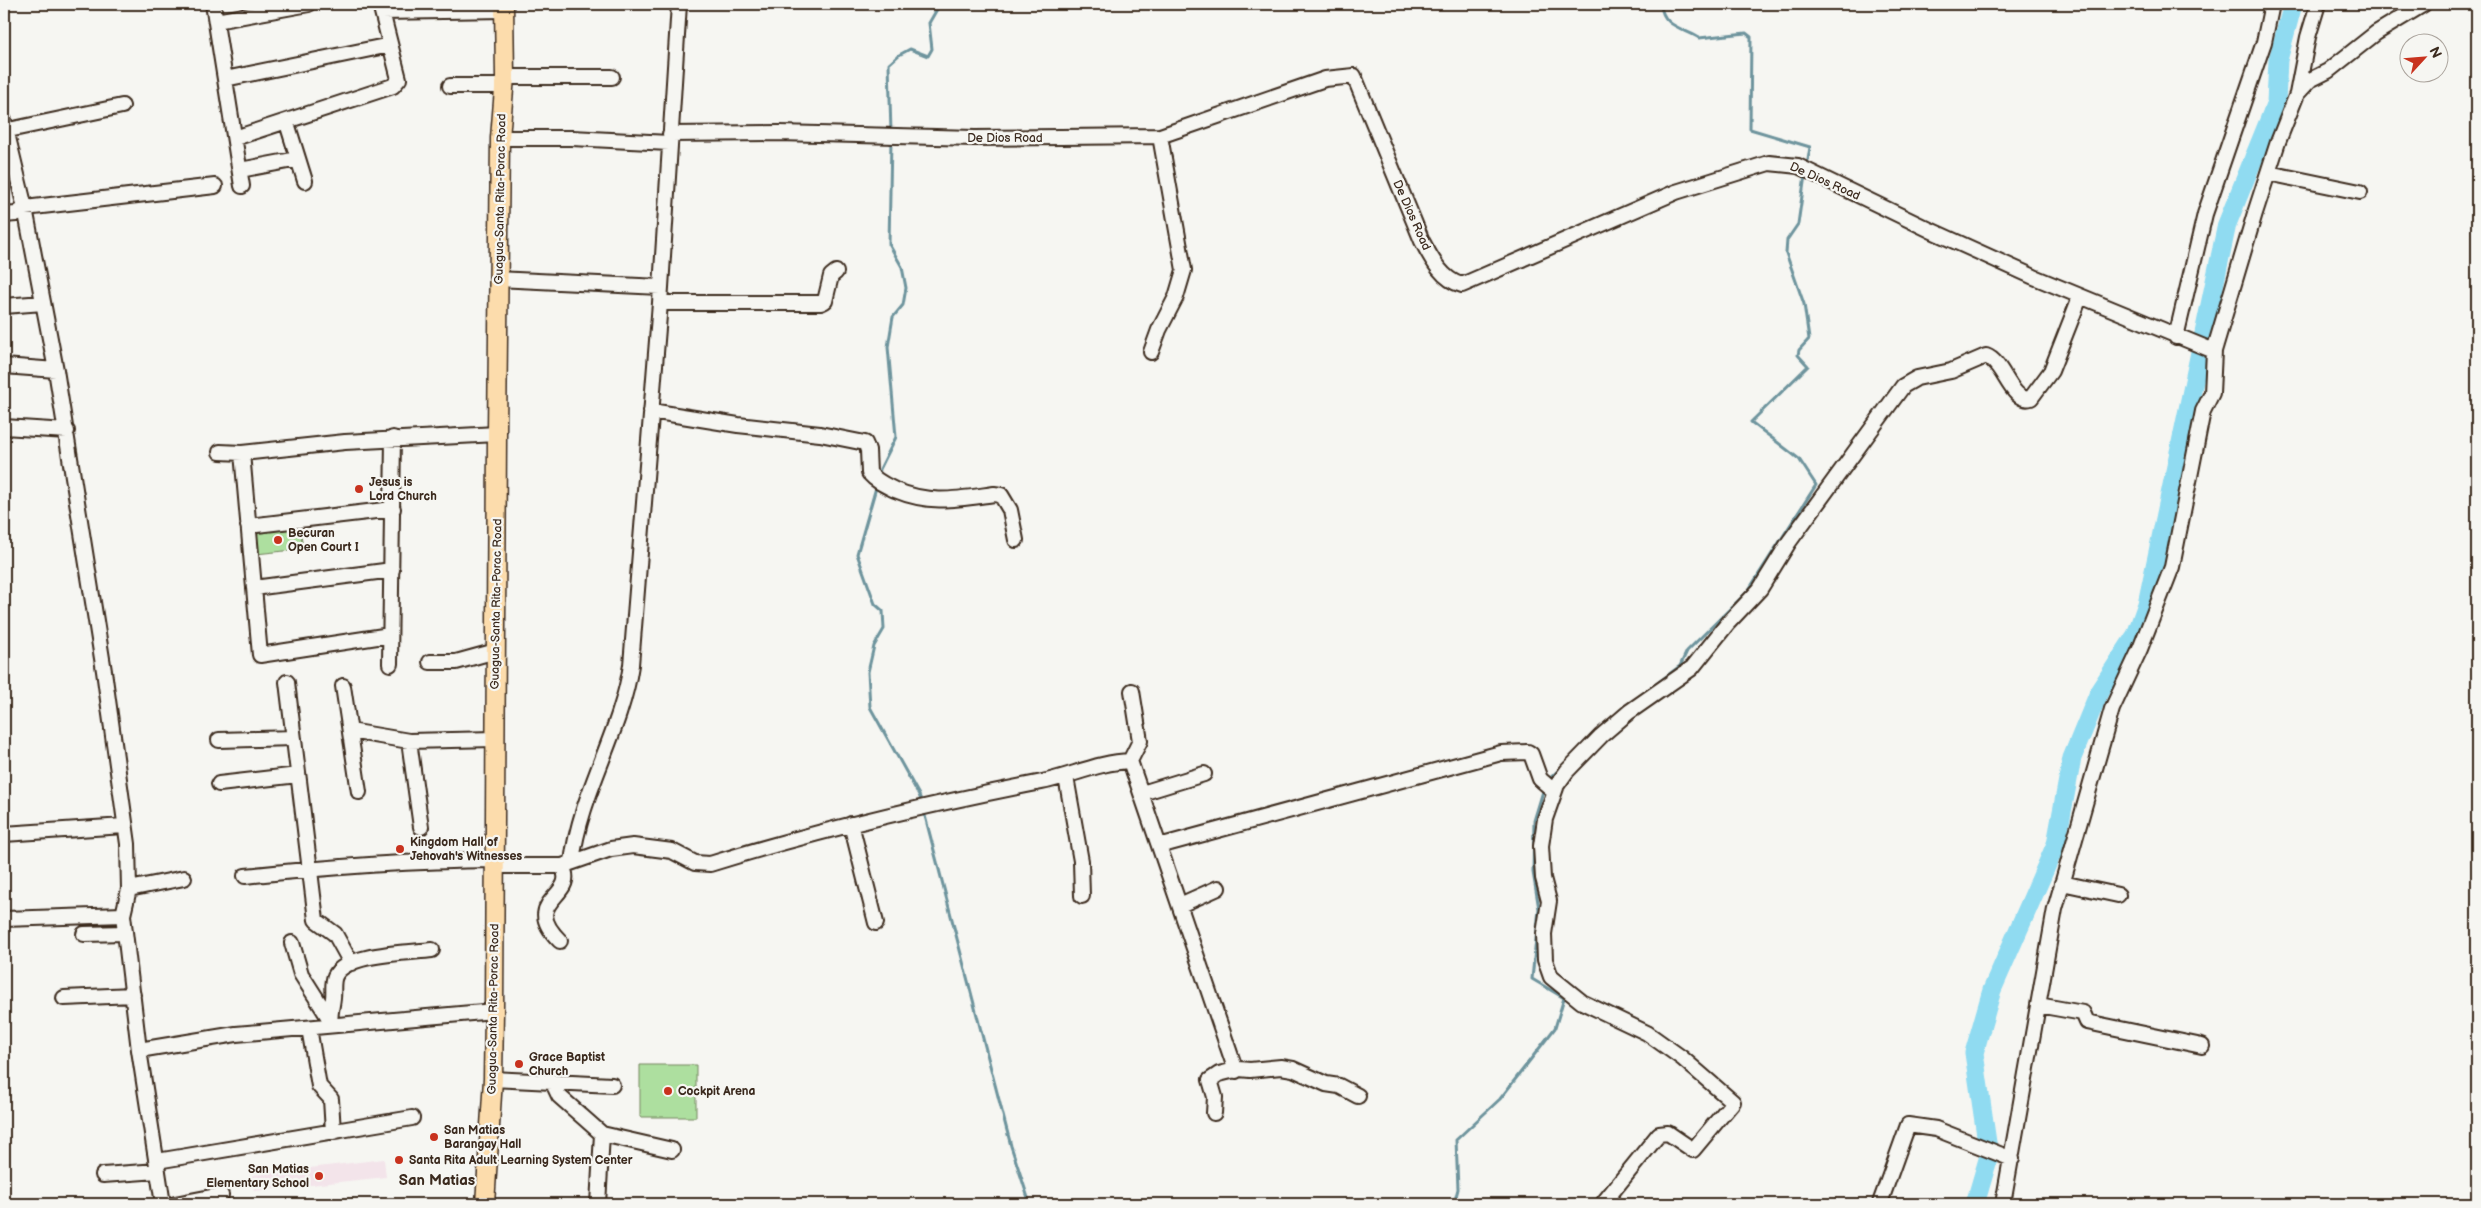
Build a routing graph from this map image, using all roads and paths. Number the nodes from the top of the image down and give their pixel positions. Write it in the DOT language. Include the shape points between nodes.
graph roads {
  1 [pos="213,4"];
  2 [pos="310,4"];
  3 [pos="679,4"];
  4 [pos="2272,4"];
  5 [pos="2318,4"];
  6 [pos="2424,4"];
  7 [pos="504,7"];
  8 [pos="381,8"];
  9 [pos="216,21"];
  10 [pos="390,45"];
  11 [pos="612,78"];
  12 [pos="225,79"];
  13 [pos="504,82"];
  14 [pos="450,86"];
  15 [pos="2297,94"];
  16 [pos="122,106"];
  17 [pos="287,122"];
  18 [pos="5,128"];
  19 [pos="1160,136"];
  20 [pos="235,138"];
  21 [pos="500,138"];
  22 [pos="670,138"];
  23 [pos="298,159"];
  24 [pos="240,170"];
  25 [pos="10,172"];
  26 [pos="2268,174"];
  27 [pos="305,181"];
  28 [pos="215,186"];
  29 [pos="242,186"];
  30 [pos="2360,192"];
  31 [pos="24,208"];
  32 [pos="4,215"];
  33 [pos="836,272"];
  34 [pos="499,279"];
  35 [pos="660,286"];
  36 [pos="2080,297"];
  37 [pos="43,303"];
  38 [pos="660,303"];
  39 [pos="4,306"];
  40 [pos="2182,340"];
  41 [pos="2210,350"];
  42 [pos="1151,352"];
  43 [pos="4,366"];
  44 [pos="56,370"];
  45 [pos="651,411"];
  46 [pos="4,427"];
  47 [pos="66,431"];
  48 [pos="497,434"];
  49 [pos="393,438"];
  50 [pos="220,452"];
  51 [pos="242,453"];
  52 [pos="393,509"];
  53 [pos="248,526"];
  54 [pos="1016,540"];
  55 [pos="392,570"];
  56 [pos="254,588"];
  57 [pos="390,635"];
  58 [pos="496,651"];
  59 [pos="430,662"];
  60 [pos="390,664"];
  61 [pos="287,682"];
  62 [pos="343,686"];
  63 [pos="1132,691"];
  64 [pos="350,731"];
  65 [pos="294,738"];
  66 [pos="494,739"];
  67 [pos="219,740"];
  68 [pos="409,741"];
  69 [pos="1130,761"];
  70 [pos="1204,774"];
  71 [pos="298,775"];
  72 [pos="1066,777"];
  73 [pos="218,784"];
  74 [pos="1548,786"];
  75 [pos="359,792"];
  76 [pos="1142,793"];
  77 [pos="851,824"];
  78 [pos="124,826"];
  79 [pos="420,827"];
  80 [pos="4,834"];
  81 [pos="1159,846"];
  82 [pos="494,863"];
  83 [pos="567,864"];
  84 [pos="310,869"];
  85 [pos="245,876"];
  86 [pos="184,878"];
  87 [pos="2062,883"];
  88 [pos="1218,888"];
  89 [pos="129,889"];
  90 [pos="2118,895"];
  91 [pos="1082,896"];
  92 [pos="1180,905"];
  93 [pos="123,915"];
  94 [pos="4,920"];
  95 [pos="876,923"];
  96 [pos="125,933"];
  97 [pos="84,934"];
  98 [pos="560,942"];
  99 [pos="292,943"];
  100 [pos="432,950"];
  101 [pos="351,963"];
  102 [pos="133,995"];
  103 [pos="64,998"];
  104 [pos="2038,1004"];
  105 [pos="494,1011"];
  106 [pos="330,1021"];
  107 [pos="309,1028"];
  108 [pos="2202,1046"];
  109 [pos="139,1050"];
  110 [pos="1236,1071"];
  111 [pos="493,1078"];
  112 [pos="552,1081"];
  113 [pos="612,1085"];
  114 [pos="1358,1096"];
  115 [pos="1214,1113"];
  116 [pos="412,1118"];
  117 [pos="333,1132"];
  118 [pos="602,1134"];
  119 [pos="672,1150"];
  120 [pos="2007,1158"];
  121 [pos="158,1166"];
  122 [pos="103,1175"];
  123 [pos="221,1195"];
  124 [pos="1604,1202"];
  125 [pos="1880,1203"];
  126 [pos="163,1204"];
  127 [pos="175,1204"];
  128 [pos="485,1204"];
  129 [pos="598,1204"];
  130 [pos="2003,1204"];
  1 -- 9 [label="street"];
  2 -- 9 [label="street"];
  3 -- 22 [label="street"];
  4 -- 40 [label="street" via="2264,42 2205,214"];
  5 -- 15 [label="street"];
  6 -- 15 [label="street" via="2376,33 2328,71 2310,80"];
  7 -- 8 [label="street"];
  7 -- 13 [label="main road, Guagua-Santa Rita-Porac Road"];
  8 -- 10 [label="street"];
  9 -- 12 [label="street"];
  10 -- 12 [label="street"];
  10 -- 17 [label="street" via="399,78 393,86"];
  11 -- 13 [label="street"];
  12 -- 20 [label="street"];
  13 -- 14 [label="street"];
  13 -- 21 [label="main road, Guagua-Santa Rita-Porac Road"];
  15 -- 26 [label="street"];
  16 -- 18 [label="street"];
  17 -- 20 [label="street"];
  17 -- 23 [label="street"];
  18 -- 25 [label="street"];
  19 -- 22 [label="street, De Dios Road"];
  19 -- 36 [label="street, De Dios Road" via="1325,80 1354,76 1422,242 1443,273 1454,283 1462,285 1676,192 1768,163 1798,166"];
  19 -- 42 [label="street" via="1184,270 1176,297 1158,330"];
  20 -- 24 [label="street"];
  21 -- 22 [label="street, De Dios Road"];
  21 -- 34 [label="main road, Guagua-Santa Rita-Porac Road"];
  22 -- 35 [label="street"];
  23 -- 24 [label="street"];
  23 -- 27 [label="street"];
  24 -- 29 [label="street"];
  25 -- 31 [label="street"];
  26 -- 30 [label="street"];
  26 -- 41 [label="street"];
  28 -- 31 [label="street"];
  31 -- 32 [label="street" via="16,214"];
  31 -- 37 [label="street"];
  33 -- 38 [label="street" via="831,276 825,301 821,303"];
  34 -- 35 [label="street"];
  34 -- 48 [label="main road, Guagua-Santa Rita-Porac Road"];
  35 -- 38 [label="street"];
  36 -- 40 [label="street, De Dios Road"];
  36 -- 74 [label="street" via="2051,371 2031,398 2019,397 1997,365 1986,356 1951,371 1917,378 1903,386 1789,542 1767,580 1698,662 1629,712"];
  37 -- 39 [label="street"];
  37 -- 44 [label="street"];
  38 -- 45 [label="street"];
  40 -- 41 [label="street, De Dios Road"];
  41 -- 87 [label="street" via="2212,393 2203,411 2172,567 2112,709"];
  43 -- 44 [label="street"];
  44 -- 47 [label="street"];
  45 -- 54 [label="street" via="865,443 869,473 878,482 912,497 938,501 1001,495 1010,510"];
  45 -- 83 [label="street" via="627,692"];
  46 -- 47 [label="street"];
  47 -- 78 [label="street"];
  48 -- 49 [label="street"];
  48 -- 58 [label="main road, Guagua-Santa Rita-Porac Road"];
  49 -- 51 [label="street"];
  49 -- 52 [label="street"];
  50 -- 51 [label="street"];
  51 -- 53 [label="street"];
  52 -- 53 [label="street"];
  52 -- 55 [label="street"];
  53 -- 56 [label="street"];
  55 -- 56 [label="street"];
  55 -- 57 [label="street"];
  56 -- 57 [label="street" via="260,655"];
  57 -- 60 [label="street"];
  58 -- 59 [label="street" via="456,662"];
  58 -- 66 [label="main road, Guagua-Santa Rita-Porac Road"];
  61 -- 65 [label="street"];
  62 -- 64 [label="street"];
  63 -- 69 [label="street" via="1140,741"];
  64 -- 68 [label="street"];
  64 -- 75 [label="street"];
  65 -- 67 [label="street"];
  65 -- 71 [label="street"];
  66 -- 68 [label="street"];
  66 -- 82 [label="main road, Guagua-Santa Rita-Porac Road"];
  68 -- 79 [label="street"];
  69 -- 72 [label="street"];
  69 -- 76 [label="street"];
  70 -- 76 [label="street"];
  71 -- 73 [label="street"];
  71 -- 84 [label="street"];
  72 -- 77 [label="street"];
  72 -- 91 [label="street" via="1081,861"];
  74 -- 81 [label="street" via="1531,754 1501,753"];
  74 -- 124 [label="street" via="1541,846 1543,878 1549,901 1544,934 1547,969 1551,977 1582,1002 1647,1033 1733,1102 1693,1150 1668,1134 1659,1134"];
  76 -- 81 [label="street"];
  77 -- 83 [label="street" via="710,864 695,863 672,851 633,846 611,849"];
  77 -- 95 [label="street"];
  78 -- 80 [label="street"];
  78 -- 89 [label="street" via="128,844"];
  81 -- 92 [label="street"];
  82 -- 83 [label="street"];
  82 -- 84 [label="street" via="447,861"];
  82 -- 105 [label="main road, Guagua-Santa Rita-Porac Road"];
  83 -- 98 [label="street" via="563,889 548,901 545,914 546,923"];
  84 -- 85 [label="street"];
  84 -- 101 [label="street" via="316,920 335,934"];
  86 -- 89 [label="street"];
  87 -- 90 [label="street"];
  87 -- 104 [label="street" via="2049,934"];
  88 -- 92 [label="street"];
  89 -- 93 [label="street"];
  92 -- 110 [label="street"];
  93 -- 94 [label="street"];
  93 -- 96 [label="street"];
  96 -- 97 [label="street"];
  96 -- 102 [label="street"];
  99 -- 106 [label="street" via="301,974"];
  100 -- 101 [label="street" via="359,959"];
  101 -- 106 [label="street" via="340,968 334,976"];
  102 -- 103 [label="street"];
  102 -- 109 [label="street"];
  104 -- 108 [label="street" via="2083,1012 2087,1022"];
  104 -- 120 [label="street"];
  105 -- 106 [label="street"];
  105 -- 111 [label="main road, Guagua-Santa Rita-Porac Road"];
  106 -- 107 [label="street"];
  107 -- 109 [label="street" via="236,1034"];
  107 -- 117 [label="street" via="319,1086 331,1099"];
  109 -- 121 [label="street"];
  110 -- 114 [label="street" via="1293,1069"];
  110 -- 115 [label="street" via="1219,1074 1210,1080 1215,1097"];
  111 -- 112 [label="street"];
  111 -- 128 [label="main road, Guagua-Santa Rita-Porac Road"];
  112 -- 113 [label="street"];
  112 -- 118 [label="street" via="559,1096"];
  116 -- 117 [label="street"];
  117 -- 121 [label="street"];
  118 -- 119 [label="street"];
  118 -- 129 [label="street"];
  120 -- 125 [label="street" via="1936,1129 1908,1125"];
  120 -- 130 [label="street"];
  121 -- 122 [label="street"];
  121 -- 126 [label="street"];
  123 -- 127 [label="street"];
}
